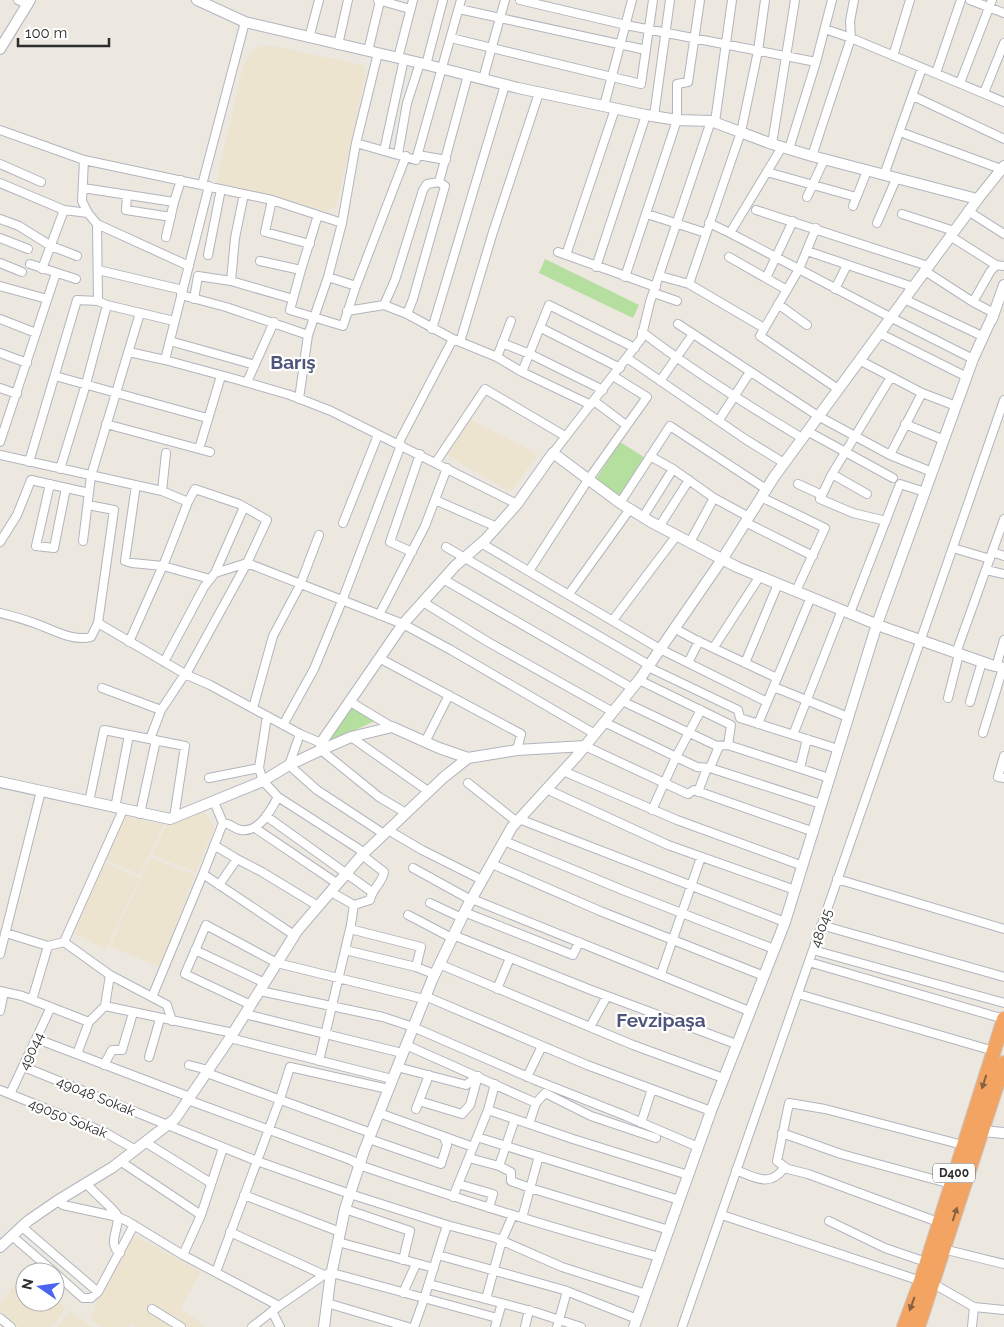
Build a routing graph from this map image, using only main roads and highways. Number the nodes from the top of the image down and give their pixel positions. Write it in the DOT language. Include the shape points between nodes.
graph roads {
  1 [pos="197,0"];
  2 [pos="29,3"];
  3 [pos="0,49"];
  4 [pos="1003,167"];
  5 [pos="977,199"];
  6 [pos="1004,285"];
  7 [pos="994,313"];
  8 [pos="723,558"];
  9 [pos="880,626"];
  10 [pos="1001,668"];
  11 [pos="585,746"];
  12 [pos="321,747"];
  13 [pos="468,758"];
  14 [pos="0,782"];
  15 [pos="814,832"];
  16 [pos="764,976"];
  17 [pos="1004,1019"];
  18 [pos="1003,1071"];
  19 [pos="982,1130"];
  20 [pos="1004,1133"];
  21 [pos="0,1247"];
  22 [pos="926,1282"];
  23 [pos="637,1324"];
  24 [pos="324,1327"];
  25 [pos="904,1327"];
  26 [pos="918,1327"];
  1 -- 5 [label="main road" via="245,22 539,93 650,116 713,121 824,160"];
  2 -- 3 [label="main road"];
  4 -- 5 [label="main road"];
  5 -- 8 [label="main road" via="784,463"];
  6 -- 7 [label="main road"];
  7 -- 9 [label="main road"];
  7 -- 9 [label="main road" via="966,377"];
  8 -- 9 [label="main road"];
  8 -- 11 [label="main road" via="639,680"];
  8 -- 12 [label="main road" via="620,503 552,453 517,504 403,624"];
  9 -- 10 [label="main road"];
  9 -- 15 [label="main road" via="848,717"];
  9 -- 15 [label="main road" via="822,818"];
  11 -- 13 [label="main road" via="518,750"];
  11 -- 24 [label="main road" via="504,841 434,974 379,1112 345,1209 328,1274"];
  12 -- 13 [label="main road" via="392,727"];
  12 -- 14 [label="main road" via="263,782 170,820"];
  13 -- 21 [label="main road" via="428,791 363,854 294,935 175,1120 136,1150 21,1226"];
  15 -- 16 [label="main road"];
  16 -- 23 [label="main road" via="711,1111"];
  16 -- 23 [label="main road" via="753,1016"];
  17 -- 22 [label="highway, D400, one-way" via="926,1262"];
  18 -- 19 [label="highway, D400"];
  19 -- 20 [label="main road"];
  22 -- 19 [label="highway, D400, one-way" via="943,1249"];
  22 -- 25 [label="highway, D400, one-way"];
  22 -- 26 [label="highway, D400"];
}
